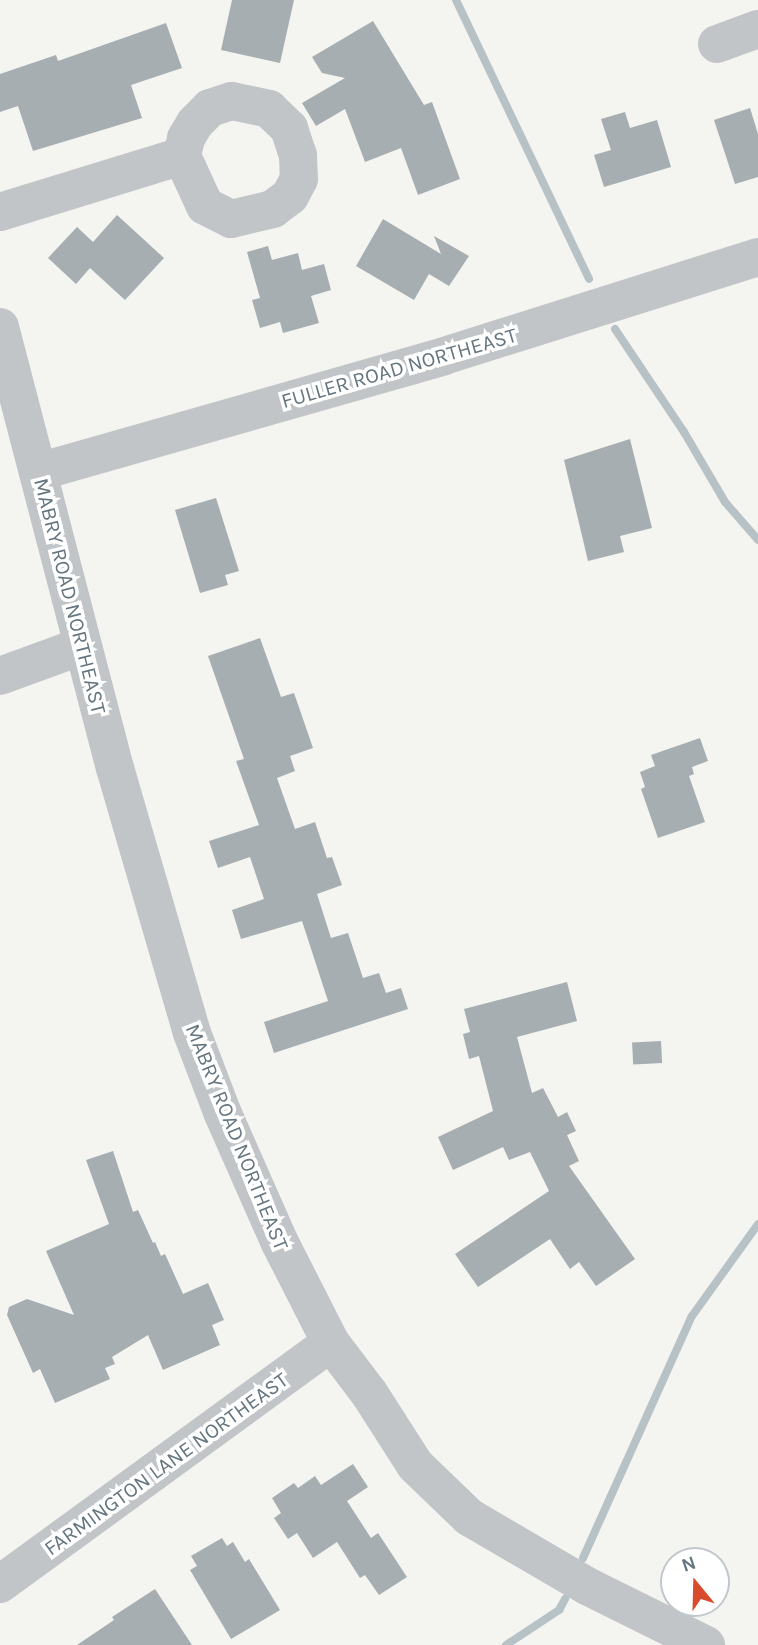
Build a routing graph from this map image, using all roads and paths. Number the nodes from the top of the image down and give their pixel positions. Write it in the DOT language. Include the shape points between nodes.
graph roads {
  1 [pos="758,29"];
  2 [pos="717,44"];
  3 [pos="182,156"];
  4 [pos="0,212"];
  5 [pos="758,257"];
  6 [pos="0,327"];
  7 [pos="38,472"];
  8 [pos="82,646"];
  9 [pos="0,676"];
  10 [pos="331,1343"];
  11 [pos="0,1584"];
  12 [pos="706,1645"];
  1 -- 2 [label="street"];
  3 -- 4 [label="street"];
  5 -- 7 [label="street, FULLER ROAD NORTHEAST" via="444,356"];
  6 -- 7 [label="street, MABRY ROAD NORTHEAST"];
  7 -- 8 [label="street, MABRY ROAD NORTHEAST"];
  8 -- 9 [label="street"];
  8 -- 10 [label="street, MABRY ROAD NORTHEAST" via="192,1032 280,1243"];
  10 -- 11 [label="street, FARMINGTON LANE NORTHEAST"];
  10 -- 12 [label="street, MABRY ROAD NORTHEAST" via="415,1465 469,1517 587,1586"];
}
